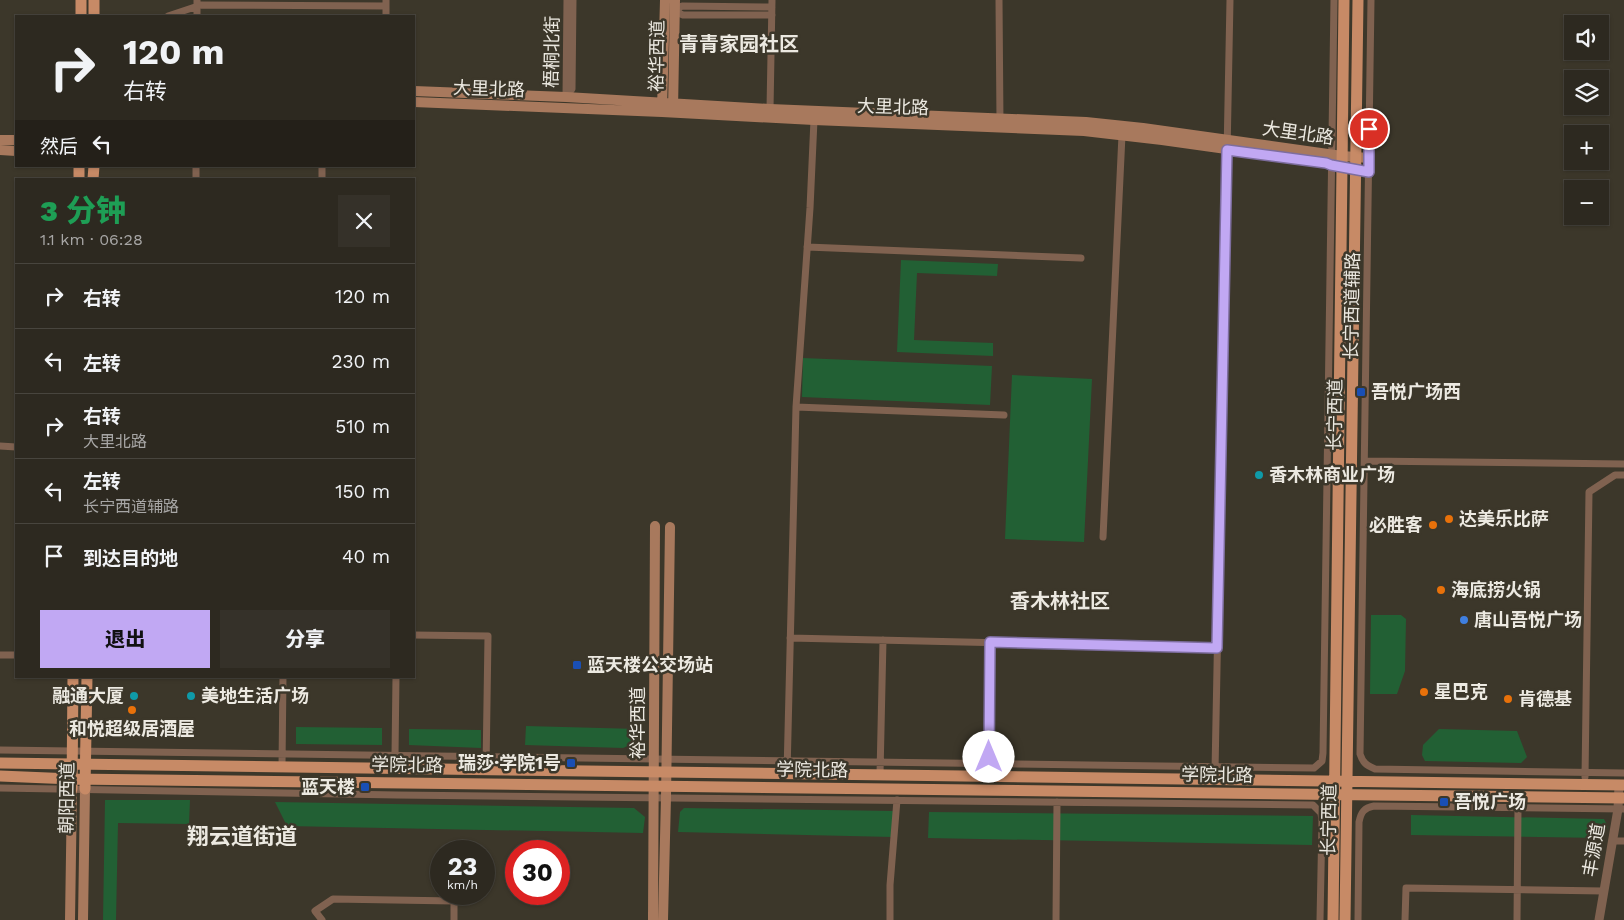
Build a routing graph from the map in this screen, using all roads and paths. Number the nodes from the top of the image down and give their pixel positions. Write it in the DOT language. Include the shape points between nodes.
graph roads {
  1 [pos="81,0"];
  2 [pos="94,0"];
  3 [pos="568,0"];
  4 [pos="573,0"];
  5 [pos="665,0"];
  6 [pos="674,0"];
  7 [pos="999,0"];
  8 [pos="1230,0"];
  9 [pos="1334,0"];
  10 [pos="1344,0"];
  11 [pos="1358,0"];
  12 [pos="1371,0"];
  13 [pos="199,3"];
  14 [pos="386,3"];
  15 [pos="772,3"];
  16 [pos="674,11"];
  17 [pos="81,15"];
  18 [pos="94,15"];
  19 [pos="170,15"];
  20 [pos="772,16"];
  21 [pos="415,91"];
  22 [pos="566,97"];
  23 [pos="415,102"];
  24 [pos="668,108"];
  25 [pos="770,109"];
  26 [pos="814,120"];
  27 [pos="1000,123"];
  28 [pos="1122,135"];
  29 [pos="0,140"];
  30 [pos="15,140"];
  31 [pos="1227,145"];
  32 [pos="0,150"];
  33 [pos="15,151"];
  34 [pos="1355,157"];
  35 [pos="1369,158"];
  36 [pos="1336,160"];
  37 [pos="1355,169"];
  38 [pos="1369,172"];
  39 [pos="807,248"];
  40 [pos="1081,258"];
  41 [pos="796,407"];
  42 [pos="1004,415"];
  43 [pos="0,446"];
  44 [pos="15,447"];
  45 [pos="1365,461"];
  46 [pos="1624,464"];
  47 [pos="1624,476"];
  48 [pos="655,526"];
  49 [pos="670,527"];
  50 [pos="1103,537"];
  51 [pos="415,635"];
  52 [pos="790,638"];
  53 [pos="883,640"];
  54 [pos="990,642"];
  55 [pos="1217,648"];
  56 [pos="0,656"];
  57 [pos="15,656"];
  58 [pos="73,678"];
  59 [pos="86,678"];
  60 [pos="283,678"];
  61 [pos="396,678"];
  62 [pos="0,750"];
  63 [pos="72,750"];
  64 [pos="86,751"];
  65 [pos="282,754"];
  66 [pos="394,755"];
  67 [pos="485,755"];
  68 [pos="654,758"];
  69 [pos="667,758"];
  70 [pos="787,760"];
  71 [pos="0,762"];
  72 [pos="880,762"];
  73 [pos="72,764"];
  74 [pos="85,764"];
  75 [pos="282,766"];
  76 [pos="397,767"];
  77 [pos="486,769"];
  78 [pos="989,770"];
  79 [pos="654,771"];
  80 [pos="667,771"];
  81 [pos="787,773"];
  82 [pos="1215,773"];
  83 [pos="1624,773"];
  84 [pos="880,774"];
  85 [pos="0,776"];
  86 [pos="1585,779"];
  87 [pos="1335,780"];
  88 [pos="1347,780"];
  89 [pos="396,782"];
  90 [pos="72,784"];
  91 [pos="85,784"];
  92 [pos="653,785"];
  93 [pos="667,785"];
  94 [pos="1622,785"];
  95 [pos="0,788"];
  96 [pos="397,795"];
  97 [pos="1335,795"];
  98 [pos="1347,795"];
  99 [pos="988,796"];
  100 [pos="653,797"];
  101 [pos="666,797"];
  102 [pos="898,800"];
  103 [pos="1057,802"];
  104 [pos="1621,803"];
  105 [pos="1518,808"];
  106 [pos="1612,841"];
  107 [pos="1624,841"];
  108 [pos="1517,889"];
  109 [pos="1604,891"];
  110 [pos="70,920"];
  111 [pos="83,920"];
  112 [pos="322,920"];
  113 [pos="454,920"];
  114 [pos="652,920"];
  115 [pos="663,920"];
  116 [pos="890,920"];
  117 [pos="1056,920"];
  118 [pos="1320,920"];
  119 [pos="1333,920"];
  120 [pos="1345,920"];
  121 [pos="1358,920"];
  122 [pos="1405,920"];
  123 [pos="1517,920"];
  124 [pos="1599,920"];
  1 -- 17 [label="main road"];
  2 -- 18 [label="main road"];
  3 -- 22 [label="street, 梧桐北街"];
  4 -- 22 [label="street, 梧桐北街" via="572,89"];
  5 -- 24 [label="main road, 裕华西道"];
  6 -- 16 [label="main road, 裕华西道"];
  7 -- 27 [label="street"];
  8 -- 31 [label="street"];
  9 -- 36 [label="street, 长宁西道辅路"];
  10 -- 36 [label="main road, 长宁西道"];
  11 -- 34 [label="main road, 长宁西道"];
  12 -- 35 [label="street, 长宁西道辅路"];
  13 -- 14 [label="street"];
  13 -- 19 [label="street"];
  15 -- 16 [label="street" via="682,6"];
  15 -- 20 [label="street"];
  16 -- 20 [label="street" via="683,15"];
  16 -- 24 [label="main road, 裕华西道"];
  20 -- 25 [label="street"];
  21 -- 22 [label="main road, 大里北路"];
  22 -- 24 [label="main road, 大里北路"];
  23 -- 24 [label="main road, 大里北路"];
  24 -- 25 [label="main road, 大里北路"];
  24 -- 26 [label="main road, 大里北路"];
  25 -- 27 [label="main road, 大里北路"];
  26 -- 27 [label="main road, 大里北路"];
  26 -- 39 [label="street"];
  27 -- 28 [label="main road, 大里北路"];
  27 -- 31 [label="main road, 大里北路" via="1086,122"];
  28 -- 31 [label="main road, 大里北路"];
  28 -- 50 [label="street"];
  29 -- 30 [label="main road"];
  31 -- 36 [label="main road, 大里北路" via="1326,163"];
  31 -- 55 [label="street"];
  32 -- 33 [label="main road"];
  34 -- 35 [label="main road, 大里北路"];
  34 -- 36 [label="main road, 大里北路"];
  34 -- 37 [label="main road, 长宁西道"];
  35 -- 38 [label="street, 长宁西道辅路"];
  36 -- 37 [label="main road, 大里北路"];
  36 -- 82 [label="street, 长宁西道辅路" via="1322,761 1314,768"];
  36 -- 87 [label="main road, 长宁西道"];
  37 -- 38 [label="main road, 大里北路"];
  37 -- 88 [label="main road, 长宁西道"];
  38 -- 45 [label="street, 长宁西道辅路"];
  39 -- 40 [label="street"];
  39 -- 41 [label="street"];
  41 -- 42 [label="street"];
  41 -- 52 [label="street"];
  43 -- 44 [label="street"];
  45 -- 46 [label="street"];
  45 -- 86 [label="street, 长宁西道辅路" via="1362,762 1375,769"];
  47 -- 86 [label="street" via="1615,475 1589,492"];
  48 -- 68 [label="main road, 裕华西道"];
  49 -- 69 [label="main road, 裕华西道"];
  51 -- 67 [label="street" via="488,636"];
  52 -- 53 [label="street"];
  52 -- 70 [label="street"];
  53 -- 54 [label="street"];
  53 -- 72 [label="street"];
  54 -- 55 [label="street"];
  54 -- 78 [label="street"];
  55 -- 82 [label="street"];
  56 -- 57 [label="street"];
  58 -- 63 [label="main road, 朝阳西道"];
  59 -- 64 [label="main road, 朝阳西道"];
  60 -- 65 [label="street"];
  61 -- 66 [label="street"];
  62 -- 63 [label="street"];
  63 -- 64 [label="street"];
  63 -- 73 [label="main road, 朝阳西道"];
  64 -- 65 [label="street"];
  64 -- 74 [label="main road, 朝阳西道"];
  65 -- 66 [label="street"];
  65 -- 75 [label="street"];
  66 -- 67 [label="street"];
  66 -- 76 [label="street"];
  67 -- 68 [label="street"];
  67 -- 77 [label="street"];
  68 -- 69 [label="street"];
  68 -- 79 [label="main road, 裕华西道"];
  69 -- 70 [label="street"];
  69 -- 80 [label="main road, 裕华西道"];
  70 -- 72 [label="street"];
  70 -- 81 [label="street"];
  71 -- 73 [label="main road, 学院北路"];
  72 -- 78 [label="street"];
  72 -- 84 [label="street"];
  73 -- 74 [label="main road, 学院北路"];
  73 -- 90 [label="main road, 朝阳西道"];
  74 -- 75 [label="main road, 学院北路"];
  74 -- 91 [label="main road, 朝阳西道"];
  75 -- 76 [label="main road, 学院北路"];
  76 -- 77 [label="main road, 学院北路"];
  76 -- 89 [label="main road"];
  77 -- 79 [label="main road, 学院北路"];
  78 -- 82 [label="main road, 学院北路"];
  78 -- 84 [label="main road, 学院北路"];
  78 -- 99 [label="main road"];
  79 -- 80 [label="main road, 学院北路"];
  79 -- 92 [label="main road, 裕华西道"];
  80 -- 81 [label="main road, 学院北路"];
  80 -- 93 [label="main road, 裕华西道"];
  81 -- 84 [label="main road, 学院北路"];
  82 -- 87 [label="main road, 学院北路"];
  83 -- 86 [label="street"];
  85 -- 90 [label="main road, 学院北路"];
  86 -- 88 [label="main road, 学院北路"];
  86 -- 94 [label="main road, 学院北路"];
  87 -- 88 [label="main road, 学院北路"];
  87 -- 97 [label="main road, 长宁西道"];
  88 -- 98 [label="main road, 长宁西道"];
  89 -- 91 [label="main road, 学院北路"];
  89 -- 92 [label="main road, 学院北路"];
  89 -- 96 [label="street"];
  90 -- 91 [label="main road, 学院北路"];
  90 -- 95 [label="street"];
  90 -- 110 [label="main road, 朝阳西道"];
  91 -- 96 [label="street"];
  91 -- 111 [label="main road, 朝阳西道"];
  92 -- 93 [label="main road, 学院北路"];
  92 -- 100 [label="main road, 裕华西道"];
  93 -- 99 [label="main road, 学院北路"];
  93 -- 101 [label="main road, 裕华西道"];
  94 -- 104 [label="street, 丰源道"];
  96 -- 100 [label="street"];
  97 -- 98 [label="main road, 学院北路"];
  97 -- 99 [label="main road, 学院北路"];
  97 -- 119 [label="main road, 长宁西道"];
  98 -- 104 [label="main road, 学院北路"];
  98 -- 120 [label="main road, 长宁西道"];
  99 -- 102 [label="street"];
  99 -- 103 [label="street"];
  100 -- 101 [label="street"];
  100 -- 114 [label="main road, 裕华西道"];
  101 -- 102 [label="street"];
  101 -- 115 [label="main road, 裕华西道"];
  102 -- 116 [label="street"];
  103 -- 117 [label="street"];
  103 -- 118 [label="street" via="1313,805 1321,813"];
  104 -- 105 [label="street"];
  104 -- 106 [label="street, 丰源道"];
  105 -- 108 [label="street"];
  105 -- 121 [label="street" via="1367,807 1359,822"];
  106 -- 107 [label="street"];
  106 -- 109 [label="street, 丰源道"];
  108 -- 109 [label="street"];
  108 -- 122 [label="street" via="1406,888"];
  108 -- 123 [label="street"];
  109 -- 124 [label="street, 丰源道"];
  112 -- 113 [label="street" via="316,911 333,899 454,901"];
}
